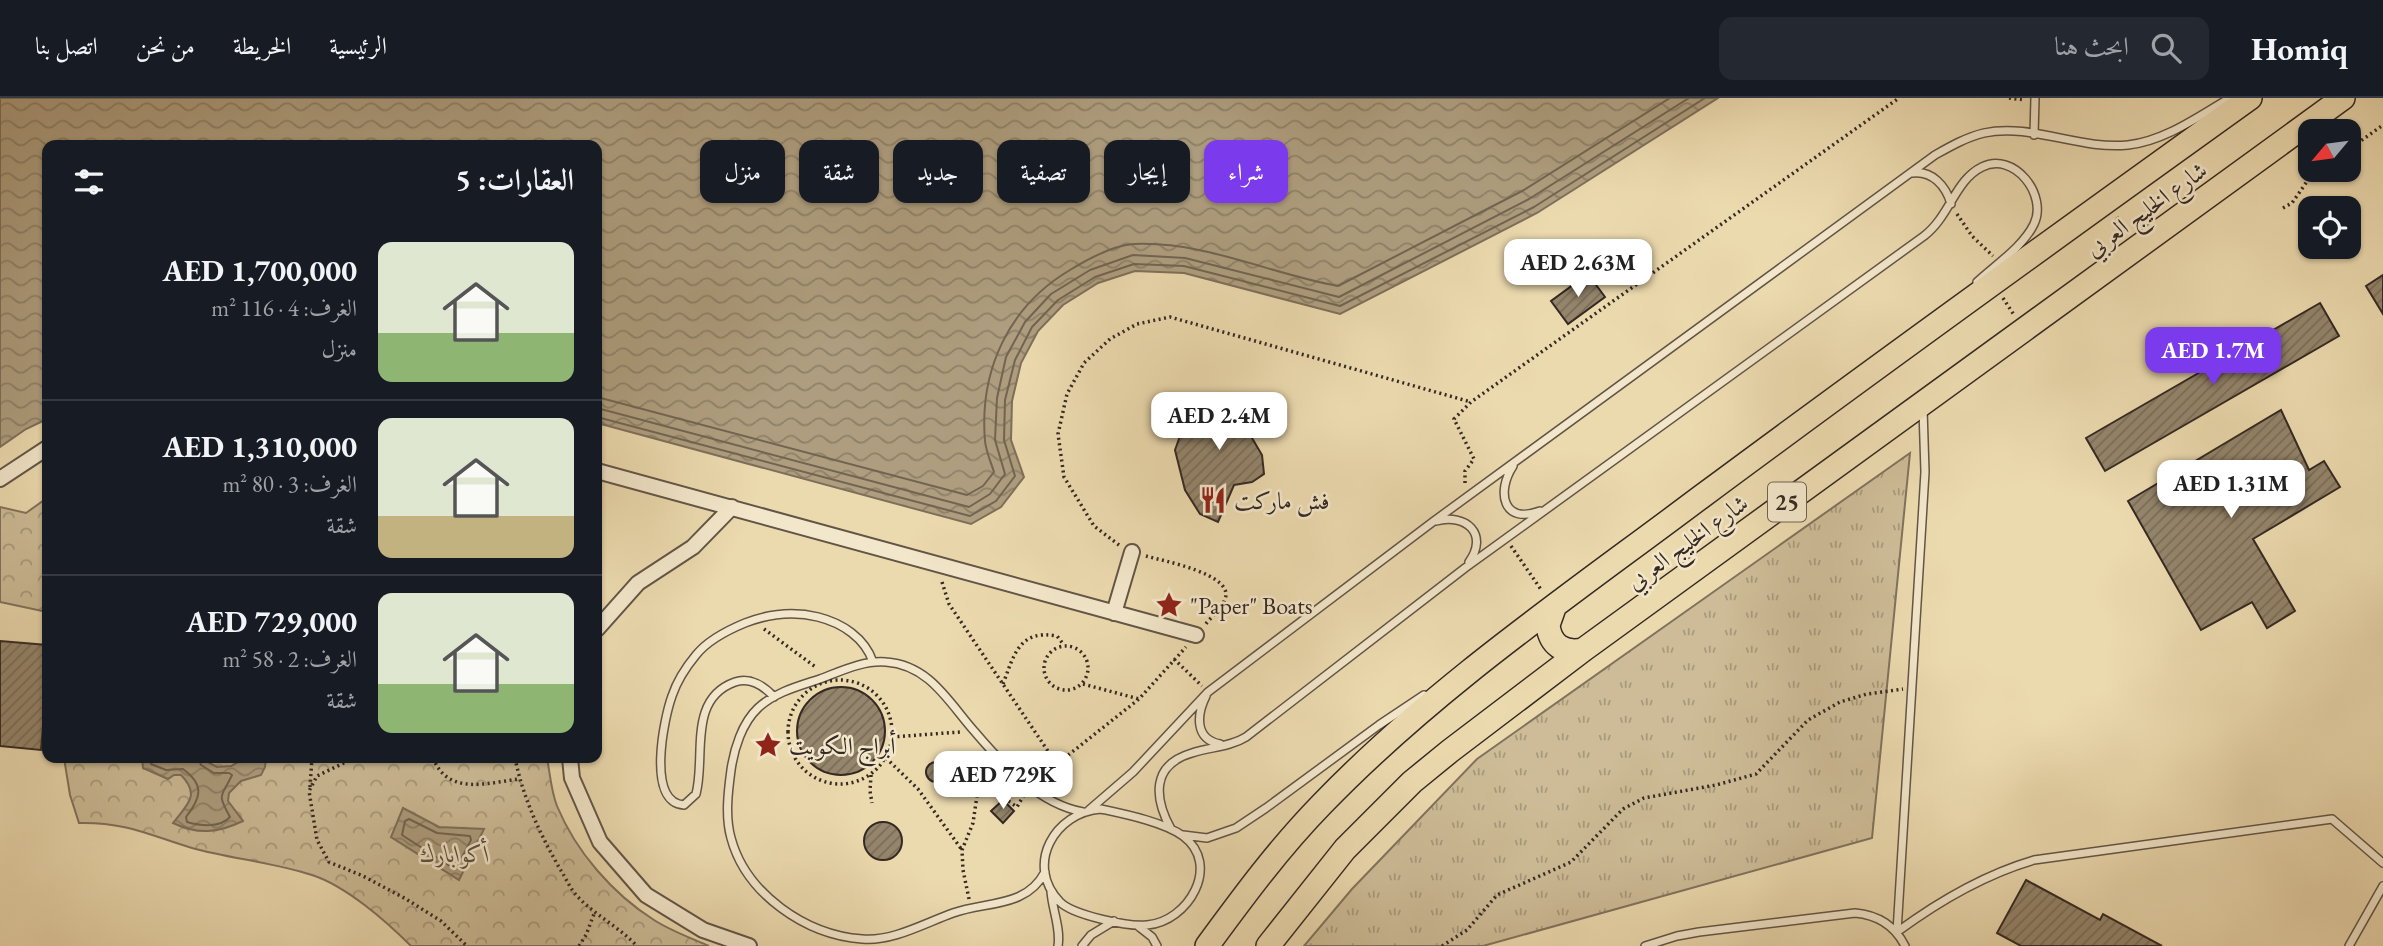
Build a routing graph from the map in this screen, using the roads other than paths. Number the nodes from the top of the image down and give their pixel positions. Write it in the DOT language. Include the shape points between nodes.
graph roads {
  1 [pos="2035,98"];
  2 [pos="2230,98"];
  3 [pos="2249,98"];
  4 [pos="2343,98"];
  5 [pos="2034,135"];
  6 [pos="1910,173"];
  7 [pos="1951,204"];
  8 [pos="1983,280"];
  9 [pos="1923,403"];
  10 [pos="42,451"];
  11 [pos="1515,462"];
  12 [pos="602,472"];
  13 [pos="0,479"];
  14 [pos="732,507"];
  15 [pos="1549,507"];
  16 [pos="1434,521"];
  17 [pos="1132,552"];
  18 [pos="1465,568"];
  19 [pos="1554,608"];
  20 [pos="1115,612"];
  21 [pos="602,623"];
  22 [pos="1196,635"];
  23 [pos="1499,649"];
  24 [pos="1583,650"];
  25 [pos="873,662"];
  26 [pos="1208,692"];
  27 [pos="774,697"];
  28 [pos="1230,744"];
  29 [pos="570,763"];
  30 [pos="1086,811"];
  31 [pos="1171,829"];
  32 [pos="1182,835"];
  33 [pos="2383,863"];
  34 [pos="1045,872"];
  35 [pos="2383,886"];
  36 [pos="1052,890"];
  37 [pos="1115,921"];
  38 [pos="1138,925"];
  39 [pos="1897,932"];
  40 [pos="749,946"];
  41 [pos="1058,946"];
  42 [pos="1082,946"];
  43 [pos="1157,946"];
  44 [pos="1207,946"];
  45 [pos="1268,946"];
  46 [pos="1645,946"];
  47 [pos="1905,946"];
  48 [pos="2349,946"];
  1 -- 5 [label="lane"];
  2 -- 5 [label="lane" via="2161,136 2138,143 2099,145"];
  3 -- 8 [label="main road, شارع الخليج العربي / 25" via="2107,200"];
  4 -- 9 [label="main road, شارع الخليج العربي / 25"];
  5 -- 6 [label="lane" via="1996,132 1974,136"];
  6 -- 7 [label="lane" via="1923,172 1936,180"];
  6 -- 11 [label="lane"];
  7 -- 8 [label="lane" via="1961,184 1976,170 2002,163 2020,173 2036,199 2036,221"];
  7 -- 15 [label="lane" via="1939,224 1924,236"];
  8 -- 19 [label="main road, شارع الخليج العربي / 25" via="1933,324"];
  9 -- 24 [label="main road, شارع الخليج العربي / 25"];
  9 -- 39 [label="lane" via="1925,471"];
  10 -- 13 [label="street"];
  11 -- 15 [label="lane" via="1503,488 1507,505 1522,515"];
  11 -- 16 [label="lane"];
  12 -- 14 [label="street"];
  14 -- 20 [label="street"];
  14 -- 21 [label="street" via="693,547 638,583"];
  15 -- 18 [label="lane"];
  16 -- 18 [label="lane" via="1453,519 1472,528 1477,549"];
  16 -- 26 [label="lane"];
  17 -- 20 [label="street"];
  18 -- 28 [label="lane" via="1246,737"];
  19 -- 23 [label="main road, شارع الخليج العربي / 25"];
  19 -- 24 [label="main road" via="1548,625 1554,643 1564,650"];
  20 -- 22 [label="street"];
  23 -- 32 [label="lane" via="1379,725 1236,828 1207,838"];
  23 -- 44 [label="main road, شارع الخليج العربي / 25" via="1392,737 1321,805"];
  24 -- 45 [label="main road, شارع الخليج العربي / 25" via="1412,782 1345,849"];
  25 -- 27 [label="lane"];
  25 -- 27 [label="lane" via="861,641 829,620 809,615 752,620 704,646 678,681 665,720 662,782 673,802 684,805 696,794 701,731 715,694 733,682 749,681"];
  25 -- 30 [label="lane" via="897,664 919,673 947,695 974,731 1030,786 1055,804"];
  26 -- 28 [label="lane" via="1200,709 1200,729 1212,743"];
  26 -- 30 [label="lane" via="1133,772"];
  27 -- 34 [label="lane" via="749,718 737,748 728,816 732,842 743,866 784,910 834,933 862,939 888,936 971,908 1020,898"];
  28 -- 31 [label="lane" via="1189,754 1163,774 1159,799"];
  29 -- 40 [label="street" via="572,778 600,842 646,895 703,930"];
  30 -- 31 [label="lane" via="1112,811"];
  30 -- 34 [label="lane" via="1053,835"];
  31 -- 32 [label="lane"];
  32 -- 38 [label="lane" via="1200,860 1197,886 1173,916"];
  33 -- 39 [label="lane" via="2332,819 2047,858 1988,876"];
  34 -- 36 [label="lane"];
  35 -- 48 [label="lane"];
  36 -- 37 [label="lane" via="1073,911"];
  36 -- 41 [label="lane"];
  37 -- 38 [label="lane"];
  37 -- 42 [label="lane" via="1100,927"];
  38 -- 43 [label="lane"];
  39 -- 46 [label="lane" via="1872,916 1844,913 1699,932"];
  39 -- 47 [label="lane"];
}
